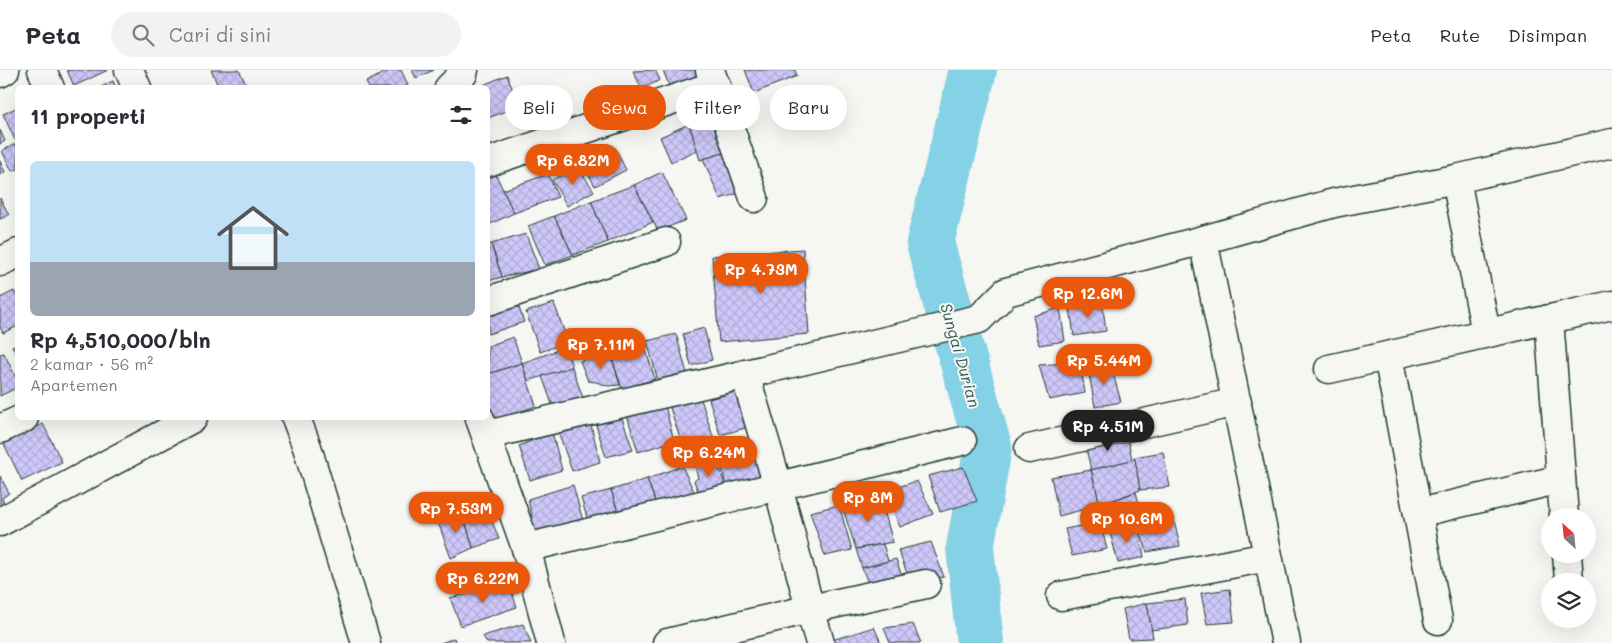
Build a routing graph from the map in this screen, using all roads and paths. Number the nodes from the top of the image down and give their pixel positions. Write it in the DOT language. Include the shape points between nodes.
graph roads {
  1 [pos="6,70"];
  2 [pos="42,70"];
  3 [pos="129,70"];
  4 [pos="464,70"];
  5 [pos="0,73"];
  6 [pos="713,78"];
  7 [pos="49,85"];
  8 [pos="136,85"];
  9 [pos="452,85"];
  10 [pos="1612,143"];
  11 [pos="490,161"];
  12 [pos="1456,179"];
  13 [pos="754,198"];
  14 [pos="1203,240"];
  15 [pos="666,242"];
  16 [pos="15,254"];
  17 [pos="0,262"];
  18 [pos="490,299"];
  19 [pos="1612,305"];
  20 [pos="1549,319"];
  21 [pos="1486,333"];
  22 [pos="1388,356"];
  23 [pos="1329,369"];
  24 [pos="745,374"];
  25 [pos="1237,402"];
  26 [pos="20,420"];
  27 [pos="188,420"];
  28 [pos="297,420"];
  29 [pos="483,426"];
  30 [pos="0,429"];
  31 [pos="962,441"];
  32 [pos="1029,449"];
  33 [pos="1561,479"];
  34 [pos="778,486"];
  35 [pos="1563,508"];
  36 [pos="1418,513"];
  37 [pos="0,522"];
  38 [pos="526,548"];
  39 [pos="1268,557"];
  40 [pos="926,584"];
  41 [pos="1061,596"];
  42 [pos="810,609"];
  43 [pos="1438,620"];
  44 [pos="366,643"];
  45 [pos="552,643"];
  46 [pos="667,643"];
  47 [pos="820,643"];
  48 [pos="1286,643"];
  1 -- 5 [label="street"];
  2 -- 7 [label="street"];
  3 -- 8 [label="street"];
  4 -- 9 [label="street"];
  6 -- 11 [label="street"];
  6 -- 13 [label="street"];
  10 -- 12 [label="street"];
  12 -- 14 [label="street" via="1334,203"];
  12 -- 21 [label="street"];
  14 -- 24 [label="street" via="1006,292 979,318"];
  14 -- 25 [label="street"];
  15 -- 18 [label="street"];
  16 -- 17 [label="street"];
  19 -- 20 [label="street"];
  20 -- 21 [label="street"];
  20 -- 33 [label="street"];
  21 -- 22 [label="street"];
  22 -- 23 [label="street"];
  22 -- 36 [label="street"];
  24 -- 29 [label="street"];
  24 -- 34 [label="street"];
  25 -- 32 [label="street"];
  25 -- 39 [label="street"];
  26 -- 30 [label="street"];
  27 -- 37 [label="street"];
  28 -- 44 [label="street"];
  29 -- 38 [label="street"];
  31 -- 34 [label="street"];
  33 -- 35 [label="street"];
  33 -- 36 [label="street"];
  34 -- 38 [label="street"];
  34 -- 42 [label="street"];
  36 -- 43 [label="street"];
  38 -- 45 [label="street"];
  39 -- 41 [label="street"];
  39 -- 48 [label="street"];
  40 -- 42 [label="street"];
  42 -- 46 [label="street"];
  42 -- 47 [label="street"];
}
